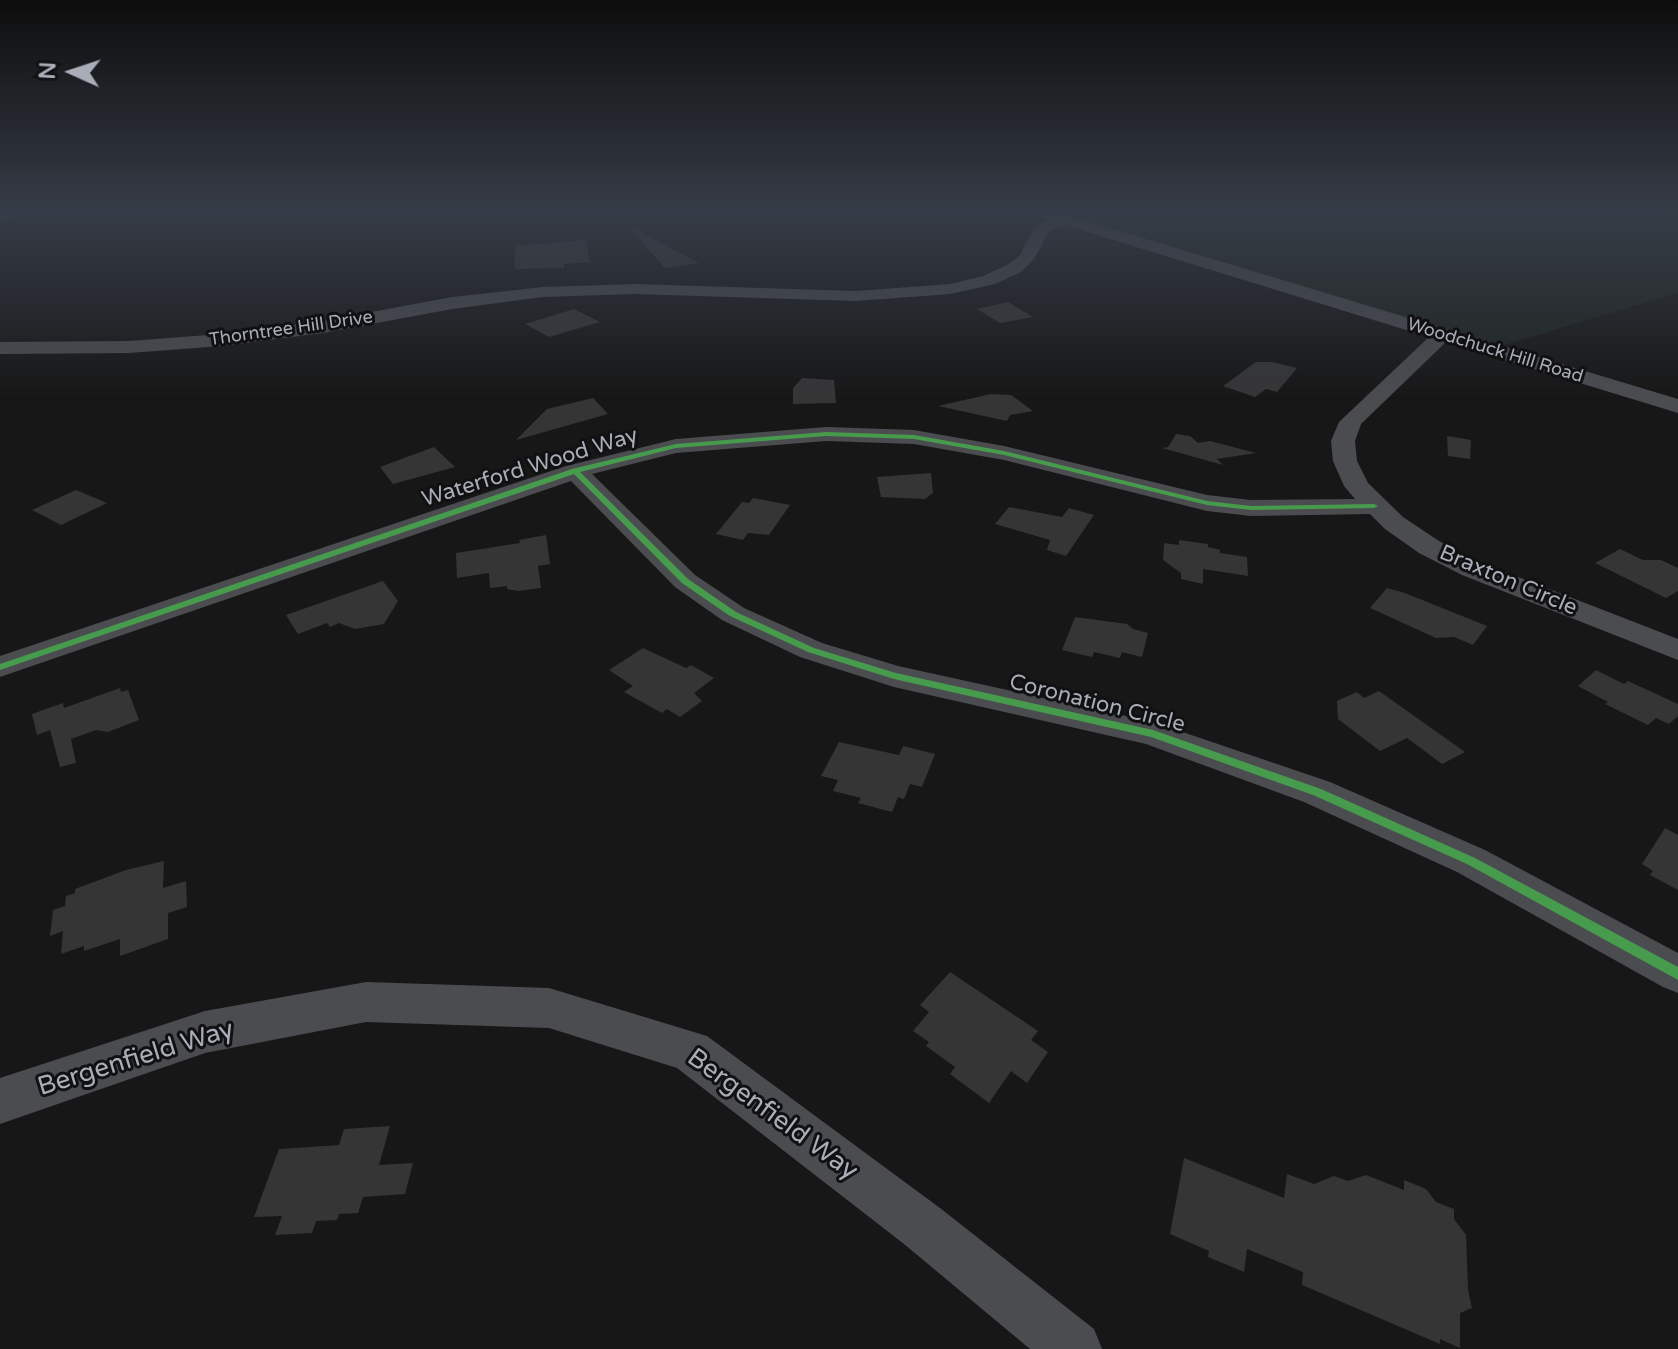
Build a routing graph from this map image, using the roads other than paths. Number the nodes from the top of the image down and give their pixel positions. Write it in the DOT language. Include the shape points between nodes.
graph roads {
  1 [pos="1004,273"];
  2 [pos="1238,273"];
  3 [pos="1442,335"];
  4 [pos="0,348"];
  5 [pos="1678,406"];
  6 [pos="575,471"];
  7 [pos="1374,506"];
  8 [pos="1678,650"];
  9 [pos="1,661"];
  10 [pos="1678,974"];
  11 [pos="0,1101"];
  12 [pos="1074,1349"];
  1 -- 4 [label="street, Thorntree Hill Drive" via="937,290 856,296 635,289 543,292 250,337 129,347"];
  2 -- 3 [label="street, Woodchuck Hill Road"];
  3 -- 5 [label="street, Woodchuck Hill Road"];
  3 -- 7 [label="street, Braxton Circle" via="1350,422 1343,441 1345,461"];
  6 -- 7 [label="street, Waterford Wood Way" via="676,446 886,435 976,447 1207,503 1251,508"];
  6 -- 9 [label="street, Waterford Wood Way"];
  6 -- 10 [label="street, Coronation Circle" via="685,581 733,614 798,644 894,676 1153,734 1317,792 1471,861"];
  7 -- 8 [label="street, Braxton Circle" via="1429,547 1472,569"];
  11 -- 12 [label="street, Bergenfield Way" via="205,1032 366,1002 549,1008 691,1051"];
}
